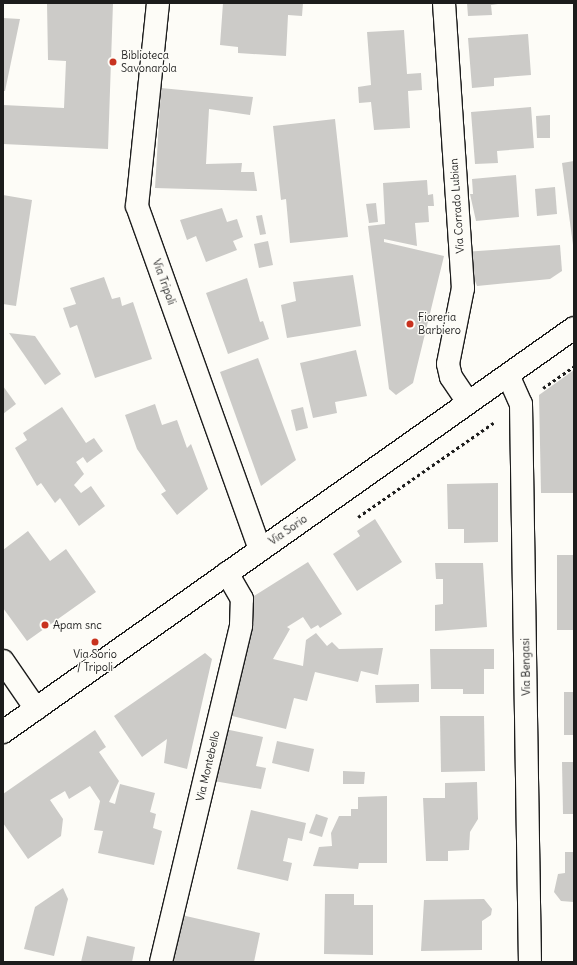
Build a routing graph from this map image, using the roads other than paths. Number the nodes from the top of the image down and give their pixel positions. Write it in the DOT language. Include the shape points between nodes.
graph roads {
  1 [pos="158,3"];
  2 [pos="444,3"];
  3 [pos="574,328"];
  4 [pos="508,375"];
  5 [pos="468,402"];
  6 [pos="260,550"];
  7 [pos="227,573"];
  8 [pos="3,661"];
  9 [pos="36,709"];
  10 [pos="3,732"];
  11 [pos="161,962"];
  12 [pos="530,962"];
  1 -- 6 [label="street, Via Tripoli" via="137,206"];
  2 -- 5 [label="street, Via Corrado Lubian" via="463,288 448,364 451,377"];
  3 -- 4 [label="street, Via Sorio"];
  4 -- 5 [label="street, Via Sorio"];
  4 -- 12 [label="street, Via Bengasi" via="521,404"];
  5 -- 6 [label="street, Via Sorio"];
  6 -- 7 [label="street, Via Sorio"];
  7 -- 9 [label="street, Via Sorio"];
  7 -- 11 [label="street, Via Montebello" via="242,599 241,625"];
  8 -- 9 [label="street"];
  9 -- 10 [label="street, Via Sorio"];
}
